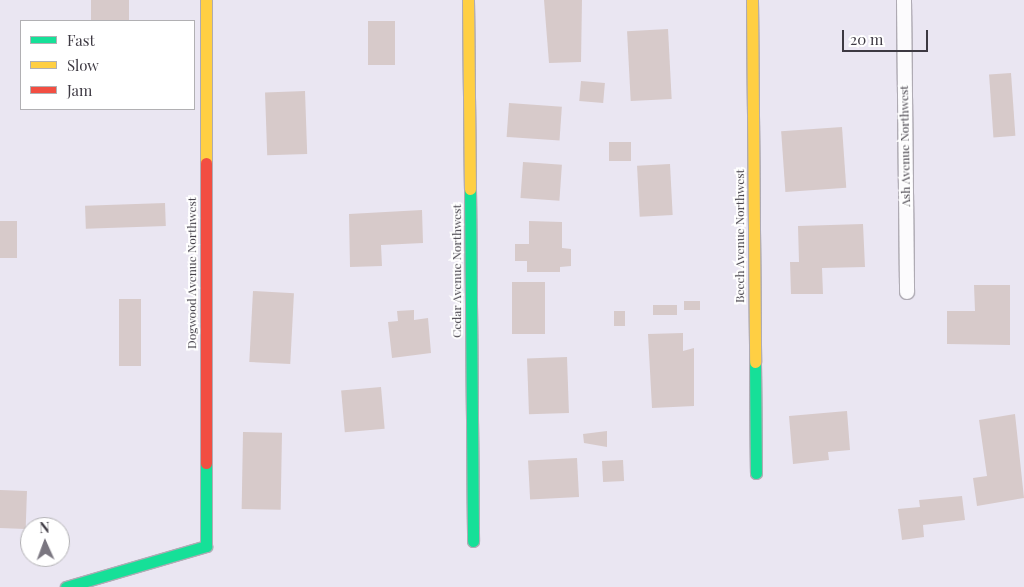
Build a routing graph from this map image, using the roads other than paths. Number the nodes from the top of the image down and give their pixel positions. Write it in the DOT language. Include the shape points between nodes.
graph roads {
  1 [pos="206,0"];
  2 [pos="468,0"];
  3 [pos="752,0"];
  4 [pos="904,0"];
  5 [pos="906,292"];
  6 [pos="756,473"];
  7 [pos="473,541"];
  8 [pos="66,587"];
  1 -- 8 [label="street, Dogwood Avenue Northwest" via="206,546"];
  2 -- 7 [label="street, Cedar Avenue Northwest"];
  3 -- 6 [label="street, Beech Avenue Northwest"];
  4 -- 5 [label="lane, Ash Avenue Northwest"];
}
